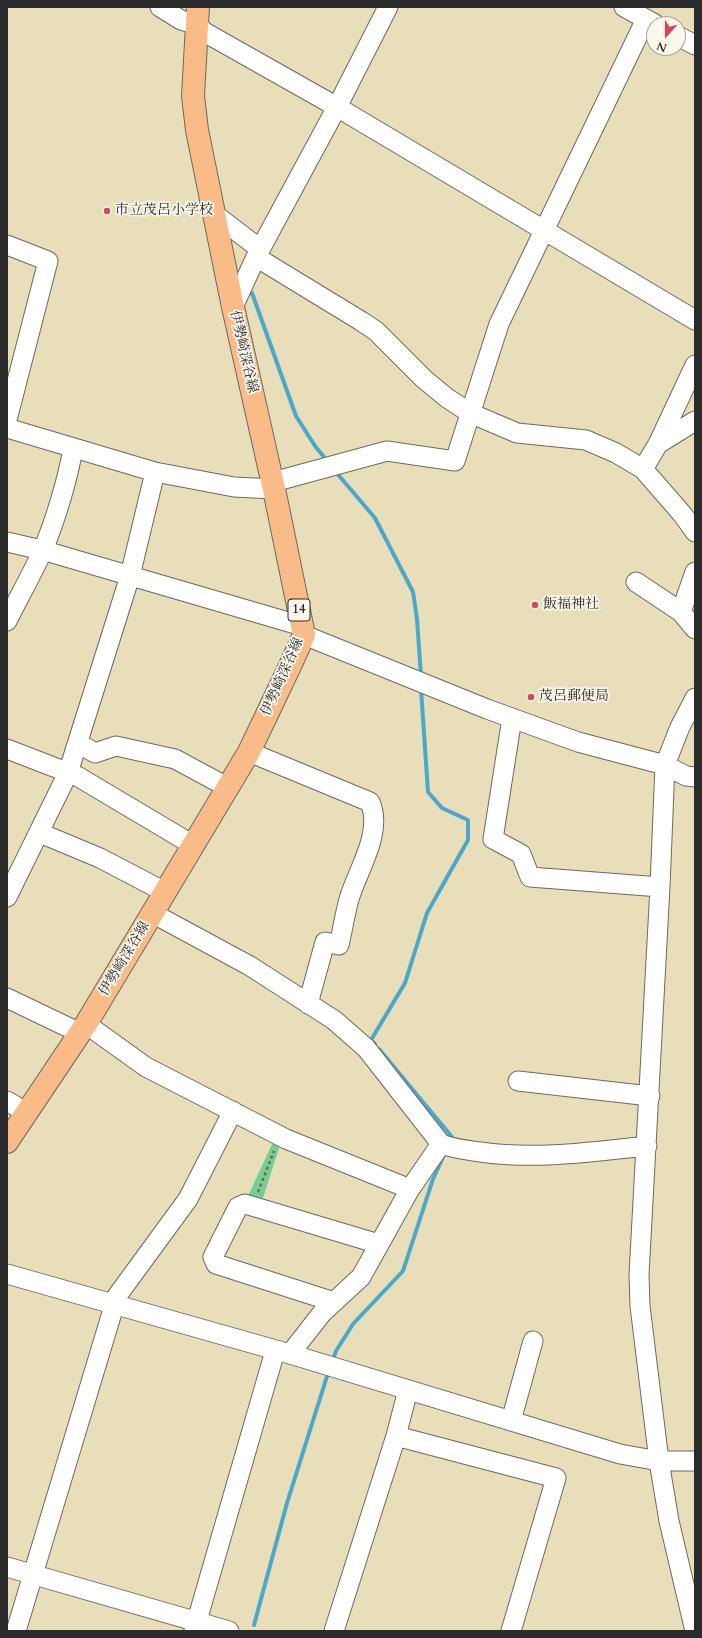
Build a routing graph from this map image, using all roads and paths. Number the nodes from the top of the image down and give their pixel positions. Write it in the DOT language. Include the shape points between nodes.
graph roads {
  1 [pos="160,7"];
  2 [pos="388,7"];
  3 [pos="624,7"];
  4 [pos="198,16"];
  5 [pos="646,19"];
  6 [pos="646,32"];
  7 [pos="686,40"];
  8 [pos="695,45"];
  9 [pos="337,107"];
  10 [pos="214,213"];
  11 [pos="545,231"];
  12 [pos="7,244"];
  13 [pos="258,253"];
  14 [pos="233,307"];
  15 [pos="695,320"];
  16 [pos="695,365"];
  17 [pos="470,413"];
  18 [pos="7,420"];
  19 [pos="695,421"];
  20 [pos="7,428"];
  21 [pos="658,444"];
  22 [pos="73,448"];
  23 [pos="643,469"];
  24 [pos="155,472"];
  25 [pos="274,485"];
  26 [pos="695,532"];
  27 [pos="7,542"];
  28 [pos="42,550"];
  29 [pos="695,572"];
  30 [pos="130,576"];
  31 [pos="636,582"];
  32 [pos="681,612"];
  33 [pos="7,621"];
  34 [pos="695,629"];
  35 [pos="303,630"];
  36 [pos="695,698"];
  37 [pos="512,718"];
  38 [pos="78,743"];
  39 [pos="7,749"];
  40 [pos="248,752"];
  41 [pos="665,765"];
  42 [pos="68,773"];
  43 [pos="695,777"];
  44 [pos="228,787"];
  45 [pos="40,833"];
  46 [pos="193,845"];
  47 [pos="660,887"];
  48 [pos="165,892"];
  49 [pos="7,897"];
  50 [pos="152,913"];
  51 [pos="7,998"];
  52 [pos="308,1004"];
  53 [pos="83,1028"];
  54 [pos="518,1081"];
  55 [pos="650,1096"];
  56 [pos="7,1101"];
  57 [pos="233,1111"];
  58 [pos="27,1112"];
  59 [pos="280,1136"];
  60 [pos="7,1142"];
  61 [pos="442,1144"];
  62 [pos="647,1146"];
  63 [pos="410,1189"];
  64 [pos="252,1206"];
  65 [pos="379,1244"];
  66 [pos="7,1274"];
  67 [pos="334,1302"];
  68 [pos="114,1305"];
  69 [pos="533,1341"];
  70 [pos="283,1353"];
  71 [pos="408,1390"];
  72 [pos="511,1421"];
  73 [pos="396,1436"];
  74 [pos="659,1461"];
  75 [pos="695,1461"];
  76 [pos="7,1567"];
  77 [pos="33,1574"];
  78 [pos="195,1626"];
  79 [pos="16,1631"];
  80 [pos="229,1631"];
  81 [pos="334,1631"];
  82 [pos="511,1631"];
  83 [pos="695,1631"];
  1 -- 4 [label="street" via="181,20"];
  2 -- 9 [label="street"];
  3 -- 5 [label="street"];
  4 -- 9 [label="street" via="206,33"];
  4 -- 10 [label="main road, 伊勢崎深谷線 / 14" via="193,96 197,130"];
  6 -- 11 [label="street"];
  7 -- 8 [label="street"];
  9 -- 11 [label="street"];
  9 -- 13 [label="street"];
  10 -- 13 [label="street"];
  10 -- 14 [label="main road, 伊勢崎深谷線 / 14"];
  11 -- 15 [label="street"];
  11 -- 17 [label="street" via="499,324"];
  12 -- 18 [label="street" via="48,261"];
  13 -- 14 [label="street"];
  13 -- 17 [label="street" via="376,331 424,379 446,398"];
  14 -- 25 [label="main road, 伊勢崎深谷線 / 14"];
  16 -- 21 [label="street"];
  17 -- 23 [label="street" via="517,433 586,440 616,453"];
  17 -- 25 [label="street" via="455,461 387,451"];
  19 -- 21 [label="street"];
  20 -- 22 [label="street"];
  21 -- 23 [label="street"];
  22 -- 24 [label="street"];
  22 -- 28 [label="street" via="71,462"];
  23 -- 26 [label="street"];
  24 -- 25 [label="street" via="234,487"];
  24 -- 30 [label="street"];
  25 -- 35 [label="main road, 伊勢崎深谷線 / 14"];
  27 -- 28 [label="street"];
  28 -- 30 [label="street"];
  28 -- 33 [label="street"];
  29 -- 32 [label="street"];
  30 -- 35 [label="street"];
  30 -- 38 [label="street"];
  31 -- 32 [label="street"];
  32 -- 34 [label="street"];
  35 -- 37 [label="street"];
  35 -- 40 [label="main road, 伊勢崎深谷線 / 14" via="290,666"];
  36 -- 41 [label="street"];
  37 -- 41 [label="street" via="578,742"];
  37 -- 47 [label="street" via="493,839 521,854 530,877"];
  38 -- 42 [label="street"];
  38 -- 44 [label="street" via="95,754 116,746 175,759"];
  39 -- 42 [label="street"];
  40 -- 44 [label="main road, 伊勢崎深谷線 / 14"];
  40 -- 52 [label="street" via="370,802 373,809 374,834 350,897 339,945 325,942"];
  41 -- 43 [label="street" via="686,776"];
  41 -- 47 [label="street"];
  42 -- 45 [label="street"];
  42 -- 46 [label="street"];
  44 -- 46 [label="main road, 伊勢崎深谷線 / 14"];
  45 -- 48 [label="street" via="100,858"];
  45 -- 49 [label="street"];
  46 -- 48 [label="main road, 伊勢崎深谷線 / 14"];
  47 -- 55 [label="street"];
  48 -- 50 [label="main road, 伊勢崎深谷線 / 14"];
  50 -- 52 [label="street" via="250,966"];
  50 -- 53 [label="main road, 伊勢崎深谷線 / 14"];
  51 -- 53 [label="street"];
  52 -- 61 [label="street" via="334,1020 366,1048"];
  53 -- 57 [label="street" via="146,1067"];
  53 -- 58 [label="main road, 伊勢崎深谷線 / 14"];
  54 -- 55 [label="street"];
  55 -- 62 [label="street"];
  56 -- 58 [label="street"];
  57 -- 59 [label="street"];
  57 -- 68 [label="street" via="188,1200 117,1296"];
  58 -- 60 [label="main road, 伊勢崎深谷線 / 14"];
  59 -- 63 [label="street"];
  59 -- 64 [label="path"];
  61 -- 62 [label="street" via="451,1148 504,1155 569,1155"];
  61 -- 63 [label="street"];
  62 -- 74 [label="street" via="639,1275 640,1306"];
  63 -- 65 [label="street"];
  64 -- 65 [label="street"];
  64 -- 67 [label="street" via="245,1204 238,1207 213,1257 216,1264"];
  65 -- 67 [label="street" via="361,1277"];
  66 -- 68 [label="street"];
  67 -- 70 [label="street"];
  68 -- 70 [label="street"];
  68 -- 77 [label="street"];
  69 -- 72 [label="street"];
  70 -- 71 [label="street"];
  70 -- 78 [label="street"];
  71 -- 72 [label="street"];
  71 -- 73 [label="street"];
  72 -- 74 [label="street" via="620,1454"];
  73 -- 81 [label="street"];
  73 -- 82 [label="street" via="556,1478"];
  74 -- 75 [label="street"];
  74 -- 83 [label="street" via="669,1521"];
  76 -- 77 [label="street"];
  77 -- 78 [label="street"];
  77 -- 79 [label="street"];
  78 -- 80 [label="street"];
}
